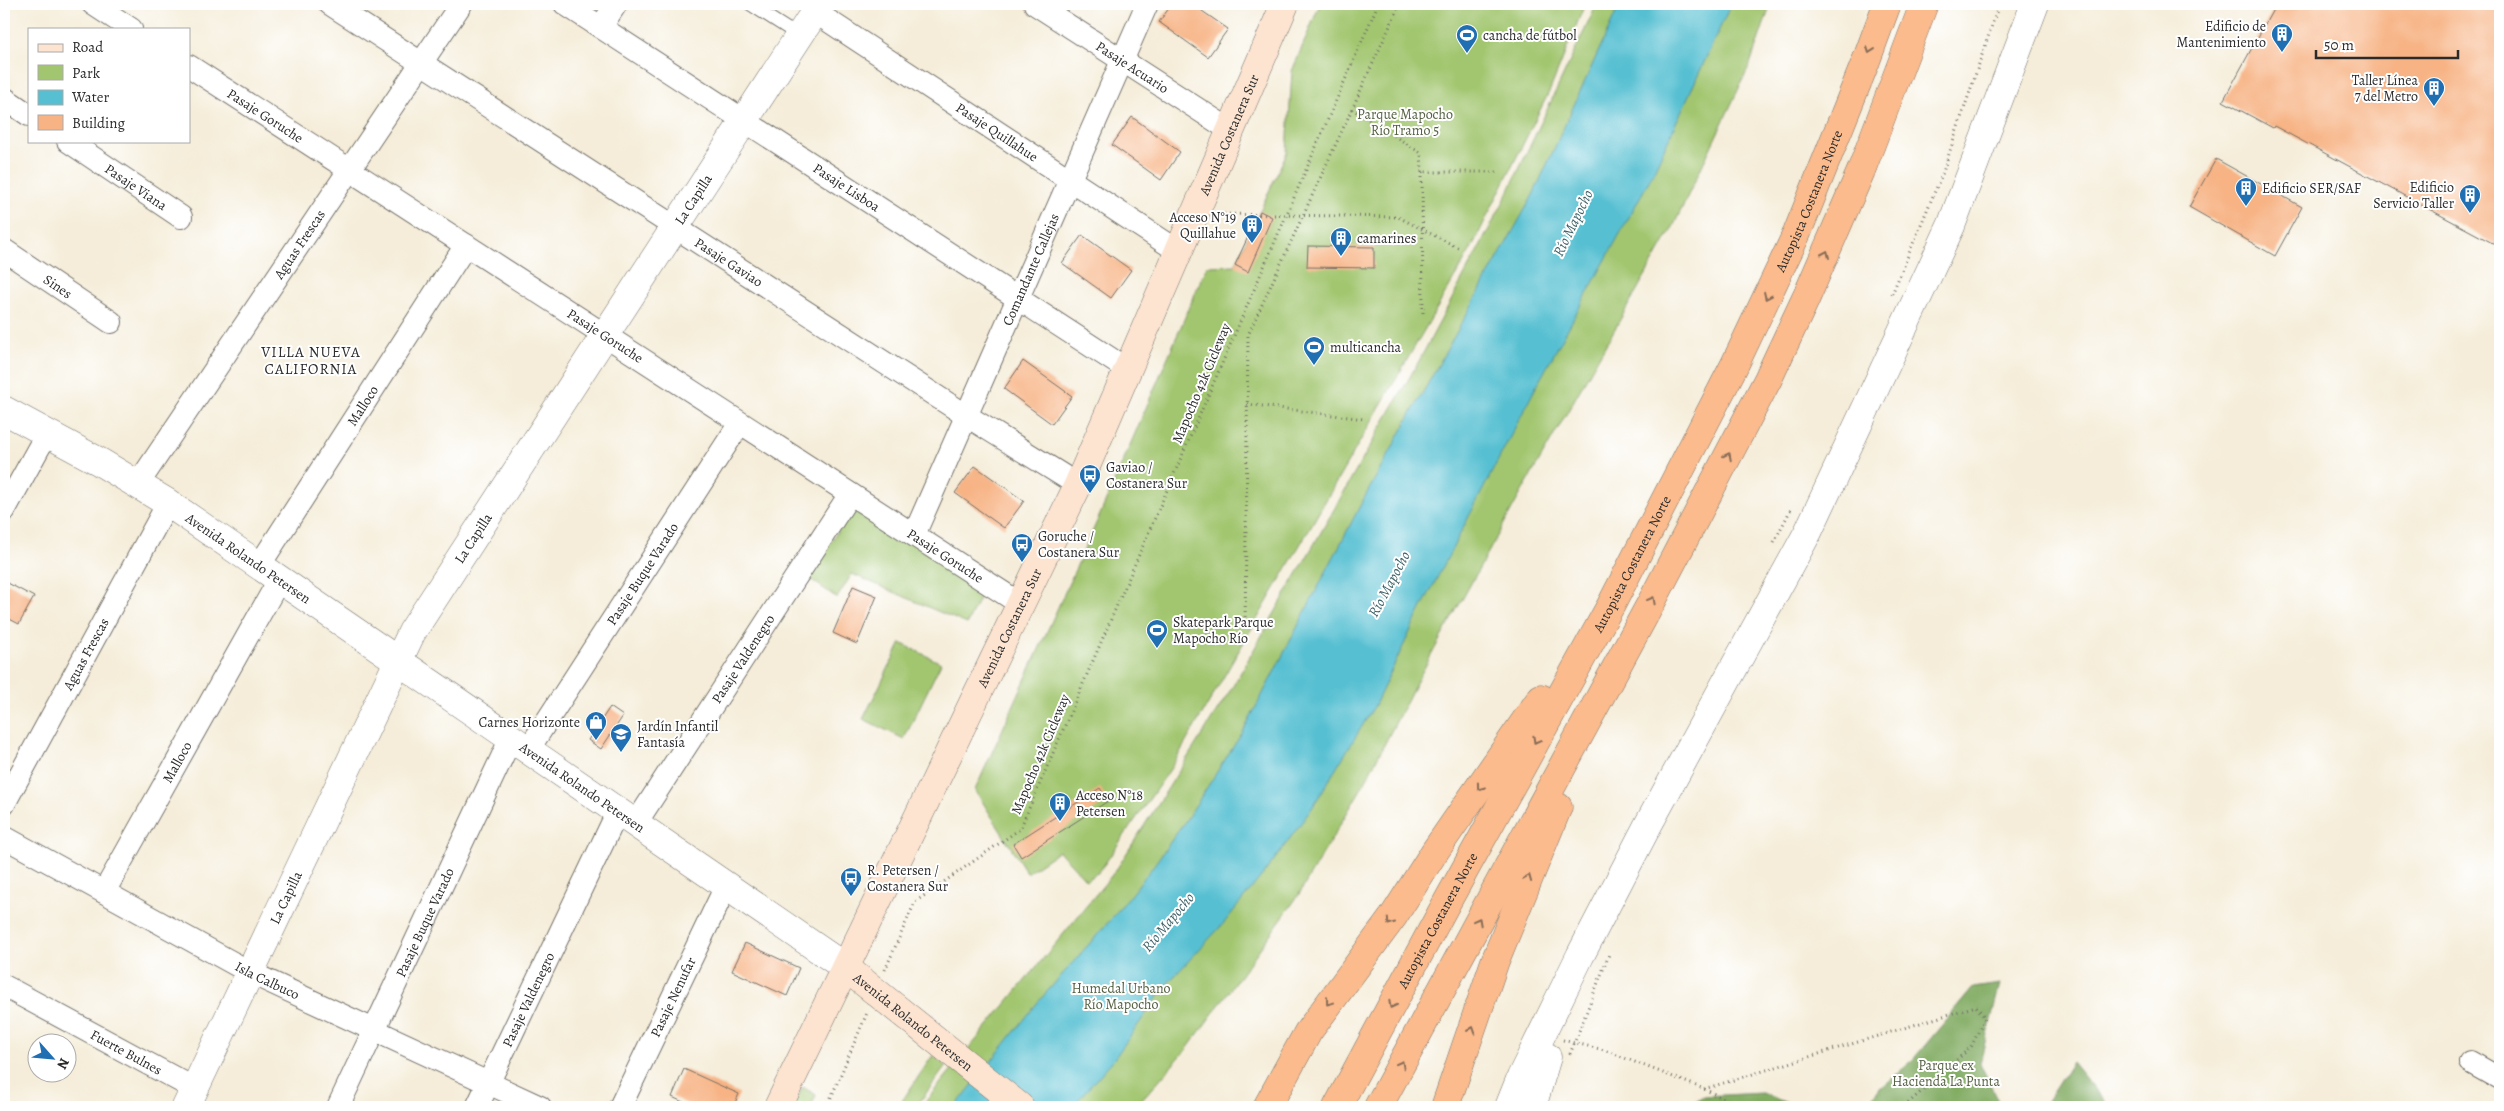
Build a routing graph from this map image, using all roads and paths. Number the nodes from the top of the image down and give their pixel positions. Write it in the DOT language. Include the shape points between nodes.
graph roads {
  1 [pos="93,4"];
  2 [pos="330,4"];
  3 [pos="461,4"];
  4 [pos="565,4"];
  5 [pos="616,4"];
  6 [pos="749,4"];
  7 [pos="1035,4"];
  8 [pos="1147,4"];
  9 [pos="1378,4"];
  10 [pos="1400,4"];
  11 [pos="1887,4"];
  12 [pos="1924,4"];
  13 [pos="1999,4"];
  14 [pos="2035,4"];
  15 [pos="1277,7"];
  16 [pos="818,8"];
  17 [pos="601,27"];
  18 [pos="129,28"];
  19 [pos="799,36"];
  20 [pos="1122,60"];
  21 [pos="421,63"];
  22 [pos="190,67"];
  23 [pos="4,98"];
  24 [pos="1352,109"];
  25 [pos="28,114"];
  26 [pos="745,121"];
  27 [pos="1230,130"];
  28 [pos="69,142"];
  29 [pos="349,169"];
  30 [pos="1422,172"];
  31 [pos="1500,172"];
  32 [pos="1069,180"];
  33 [pos="1216,214"];
  34 [pos="1287,214"];
  35 [pos="1304,214"];
  36 [pos="181,217"];
  37 [pos="676,228"];
  38 [pos="1422,229"];
  39 [pos="466,245"];
  40 [pos="1461,249"];
  41 [pos="4,250"];
  42 [pos="1178,251"];
  43 [pos="1017,299"];
  44 [pos="1889,300"];
  45 [pos="1423,315"];
  46 [pos="111,322"];
  47 [pos="606,336"];
  48 [pos="1128,370"];
  49 [pos="1247,404"];
  50 [pos="4,410"];
  51 [pos="966,416"];
  52 [pos="1364,419"];
  53 [pos="740,423"];
  54 [pos="47,434"];
  55 [pos="138,484"];
  56 [pos="1078,485"];
  57 [pos="850,494"];
  58 [pos="168,503"];
  59 [pos="1794,504"];
  60 [pos="4,511"];
  61 [pos="914,535"];
  62 [pos="1772,547"];
  63 [pos="269,573"];
  64 [pos="1022,605"];
  65 [pos="1611,605"];
  66 [pos="1245,626"];
  67 [pos="1628,642"];
  68 [pos="397,661"];
  69 [pos="519,744"];
  70 [pos="4,804"];
  71 [pos="627,817"];
  72 [pos="4,837"];
  73 [pos="726,886"];
  74 [pos="104,892"];
  75 [pos="1613,945"];
  76 [pos="1580,956"];
  77 [pos="846,968"];
  78 [pos="251,973"];
  79 [pos="879,982"];
  80 [pos="4,986"];
  81 [pos="374,1029"];
  82 [pos="1565,1046"];
  83 [pos="2470,1062"];
  84 [pos="2500,1079"];
  85 [pos="489,1082"];
  86 [pos="1704,1089"];
  87 [pos="191,1098"];
  88 [pos="338,1107"];
  89 [pos="477,1107"];
  90 [pos="540,1107"];
  91 [pos="620,1107"];
  92 [pos="778,1107"];
  93 [pos="828,1107"];
  94 [pos="1020,1107"];
  95 [pos="1267,1107"];
  96 [pos="1338,1107"];
  97 [pos="1378,1107"];
  98 [pos="1445,1107"];
  99 [pos="1509,1107"];
  100 [pos="1532,1107"];
  101 [pos="1740,1107"];
  102 [pos="1904,1107"];
  1 -- 18 [label="street"];
  2 -- 21 [label="street, Pasaje Gaviao"];
  3 -- 21 [label="street, Aguas Frescas"];
  4 -- 17 [label="street, Pasaje Lisboa"];
  5 -- 17 [label="street"];
  6 -- 19 [label="lane"];
  7 -- 20 [label="street, Pasaje Acuario"];
  8 -- 20 [label="street, Comandante Callejas"];
  9 -- 34 [label="path, Mapocho 42k Cicleway"];
  10 -- 24 [label="path"];
  11 -- 65 [label="highway, Autopista Costanera Norte, one-way" via="1797,233 1726,384"];
  67 -- 12 [label="highway, one-way" via="1708,494 1806,298 1862,171"];
  13 -- 44 [label="path" via="1943,172"];
  14 -- 76 [label="street" via="1951,226 1812,523"];
  15 -- 27 [label="main road, Avenida Costanera Sur"];
  16 -- 19 [label="street, La Capilla"];
  16 -- 32 [label="street, Pasaje Quillahue"];
  17 -- 26 [label="street, Pasaje Lisboa"];
  19 -- 26 [label="street, La Capilla"];
  20 -- 27 [label="street, Pasaje Acuario"];
  20 -- 32 [label="street, Comandante Callejas"];
  21 -- 29 [label="street, Aguas Frescas"];
  21 -- 37 [label="street, Pasaje Gaviao"];
  22 -- 29 [label="street, Pasaje Goruche"];
  23 -- 25 [label="street"];
  24 -- 30 [label="path" via="1422,153"];
  24 -- 35 [label="path"];
  26 -- 37 [label="street, La Capilla"];
  26 -- 43 [label="street, Pasaje Lisboa"];
  27 -- 42 [label="main road, Avenida Costanera Sur"];
  28 -- 36 [label="street, Pasaje Viana"];
  29 -- 39 [label="street, Pasaje Goruche"];
  29 -- 55 [label="street, Aguas Frescas"];
  30 -- 31 [label="path"];
  30 -- 38 [label="path"];
  32 -- 42 [label="street, Pasaje Quillahue"];
  32 -- 43 [label="street, Comandante Callejas"];
  33 -- 34 [label="path"];
  34 -- 35 [label="path"];
  34 -- 79 [label="path, Mapocho 42k Cicleway" via="1020,829 915,902"];
  35 -- 38 [label="path" via="1398,217"];
  35 -- 49 [label="path" via="1248,335"];
  37 -- 47 [label="street, La Capilla"];
  37 -- 51 [label="street, Pasaje Gaviao"];
  38 -- 40 [label="path"];
  38 -- 45 [label="path"];
  39 -- 47 [label="street, Pasaje Goruche"];
  39 -- 63 [label="street, Malloco"];
  41 -- 46 [label="street, Sines"];
  42 -- 48 [label="main road, Avenida Costanera Sur"];
  43 -- 48 [label="street, Pasaje Lisboa"];
  43 -- 51 [label="street, Comandante Callejas"];
  47 -- 53 [label="street, Pasaje Goruche"];
  47 -- 68 [label="street, La Capilla" via="418,622"];
  48 -- 56 [label="main road, Avenida Costanera Sur"];
  49 -- 52 [label="path"];
  49 -- 66 [label="path"];
  50 -- 54 [label="street, Avenida Rolando Petersen"];
  51 -- 56 [label="street, Pasaje Gaviao"];
  51 -- 61 [label="street, Comandante Callejas"];
  53 -- 57 [label="street, Pasaje Goruche"];
  53 -- 69 [label="street, Pasaje Buque Varado"];
  54 -- 55 [label="street, Avenida Rolando Petersen"];
  54 -- 60 [label="street"];
  55 -- 58 [label="street, Avenida Rolando Petersen"];
  56 -- 64 [label="main road, Avenida Costanera Sur"];
  57 -- 61 [label="street, Pasaje Goruche"];
  57 -- 71 [label="street, Pasaje Valdenegro"];
  58 -- 63 [label="street, Avenida Rolando Petersen"];
  58 -- 70 [label="street, Aguas Frescas"];
  59 -- 62 [label="path"];
  61 -- 64 [label="street, Pasaje Goruche"];
  63 -- 68 [label="street, Avenida Rolando Petersen"];
  63 -- 74 [label="street, Malloco"];
  64 -- 77 [label="main road, Avenida Costanera Sur"];
  65 -- 95 [label="highway, one-way" via="1569,656 1434,851 1393,917 1322,1011"];
  65 -- 96 [label="highway, Autopista Costanera Norte, one-way"];
  97 -- 67 [label="highway, one-way"];
  98 -- 67 [label="highway, one-way" via="1517,905"];
  68 -- 69 [label="street, Avenida Rolando Petersen"];
  68 -- 78 [label="street, La Capilla"];
  69 -- 71 [label="street, Avenida Rolando Petersen"];
  69 -- 81 [label="street, Pasaje Buque Varado"];
  71 -- 73 [label="street, Avenida Rolando Petersen"];
  71 -- 85 [label="street, Pasaje Valdenegro"];
  72 -- 74 [label="street, Isla Calbuco"];
  73 -- 77 [label="street, Avenida Rolando Petersen"];
  73 -- 91 [label="street, Pasaje Nenufar"];
  74 -- 78 [label="street, Isla Calbuco"];
  75 -- 82 [label="path"];
  76 -- 82 [label="street"];
  76 -- 99 [label="street"];
  77 -- 79 [label="main road, Avenida Rolando Petersen"];
  77 -- 92 [label="main road, Avenida Costanera Sur"];
  78 -- 81 [label="street, Isla Calbuco"];
  78 -- 87 [label="street, La Capilla"];
  79 -- 93 [label="path, Mapocho 42k Cicleway"];
  79 -- 94 [label="main road, Avenida Rolando Petersen" via="932,1035"];
  80 -- 87 [label="street, Fuerte Bulnes"];
  81 -- 85 [label="street, Isla Calbuco"];
  81 -- 88 [label="street, Pasaje Buque Varado"];
  82 -- 86 [label="path" via="1604,1050"];
  82 -- 100 [label="street"];
  83 -- 84 [label="street"];
  85 -- 89 [label="street, Pasaje Valdenegro"];
  85 -- 90 [label="street, Isla Calbuco"];
  86 -- 101 [label="path"];
  86 -- 102 [label="path" via="1976,1006 1985,1018 1971,1047"];
}
